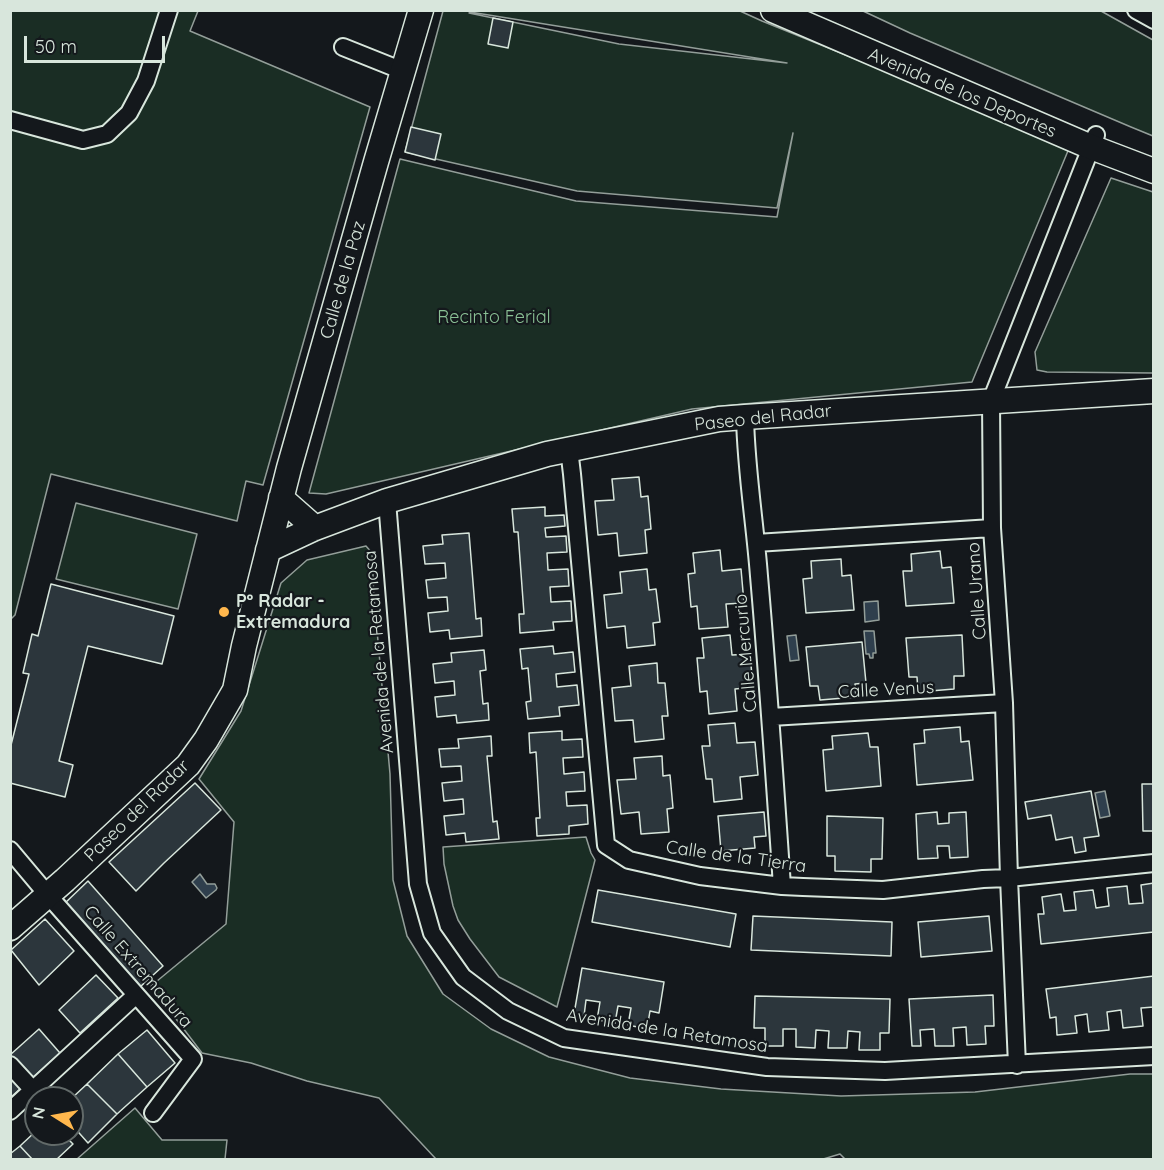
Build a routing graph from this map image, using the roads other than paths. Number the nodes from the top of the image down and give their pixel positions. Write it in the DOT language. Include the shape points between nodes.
graph roads {
  1 [pos="169,10"];
  2 [pos="421,10"];
  3 [pos="773,10"];
  4 [pos="806,10"];
  5 [pos="1136,10"];
  6 [pos="1154,20"];
  7 [pos="343,46"];
  8 [pos="403,71"];
  9 [pos="10,120"];
  10 [pos="1093,141"];
  11 [pos="1154,157"];
  12 [pos="1154,171"];
  13 [pos="1154,391"];
  14 [pos="992,401"];
  15 [pos="745,417"];
  16 [pos="569,449"];
  17 [pos="281,498"];
  18 [pos="387,501"];
  19 [pos="315,528"];
  20 [pos="992,528"];
  21 [pos="756,543"];
  22 [pos="268,550"];
  23 [pos="1004,703"];
  24 [pos="771,717"];
  25 [pos="10,850"];
  26 [pos="1154,863"];
  27 [pos="1009,878"];
  28 [pos="782,886"];
  29 [pos="48,894"];
  30 [pos="10,928"];
  31 [pos="136,995"];
  32 [pos="1154,1056"];
  33 [pos="10,1065"];
  34 [pos="1017,1065"];
  35 [pos="29,1086"];
  36 [pos="37,1086"];
  37 [pos="24,1098"];
  38 [pos="10,1111"];
  39 [pos="153,1113"];
  1 -- 9 [label="street" via="146,81 129,113 107,134 83,141"];
  2 -- 8 [label="street, Calle de la Paz"];
  3 -- 10 [label="street, Avenida de los Deportes"];
  4 -- 10 [label="street, Avenida de los Deportes"];
  5 -- 6 [label="street"];
  7 -- 8 [label="street"];
  8 -- 17 [label="street, Calle de la Paz"];
  10 -- 11 [label="street, Avenida de los Deportes"];
  10 -- 12 [label="street, Avenida de los Deportes"];
  10 -- 14 [label="street, Calle Urano"];
  13 -- 14 [label="street, Paseo del Radar"];
  14 -- 15 [label="street, Paseo del Radar"];
  14 -- 20 [label="street, Calle Urano"];
  15 -- 16 [label="street, Paseo del Radar"];
  15 -- 21 [label="street, Calle Mercurio"];
  16 -- 18 [label="street, Paseo del Radar"];
  16 -- 28 [label="street, Calle de la Tierra" via="606,845 629,860 700,876"];
  17 -- 19 [label="street"];
  17 -- 22 [label="street, Calle de la Paz"];
  18 -- 19 [label="street, Paseo del Radar"];
  18 -- 34 [label="street, Avenida de la Retamosa" via="417,884 432,933 463,977 508,1011 564,1038 599,1044 767,1067 885,1071"];
  19 -- 22 [label="street, Paseo del Radar"];
  20 -- 21 [label="street"];
  20 -- 23 [label="street, Calle Urano"];
  21 -- 24 [label="street, Calle Mercurio"];
  22 -- 29 [label="street, Paseo del Radar" via="235,690 206,740 188,765"];
  23 -- 24 [label="street, Calle Venus"];
  23 -- 27 [label="street, Calle Urano"];
  24 -- 28 [label="street, Calle Mercurio"];
  25 -- 29 [label="street, Calle Extremadura"];
  26 -- 27 [label="street, Calle de la Tierra"];
  27 -- 28 [label="street, Calle de la Tierra" via="883,890"];
  27 -- 34 [label="street, Calle Urano"];
  29 -- 30 [label="street, Paseo del Radar"];
  29 -- 31 [label="street, Calle Extremadura"];
  31 -- 36 [label="street"];
  31 -- 39 [label="street, Calle Extremadura" via="193,1059"];
  32 -- 34 [label="street, Avenida de la Retamosa"];
  33 -- 35 [label="street"];
  37 -- 38 [label="street"];
}
